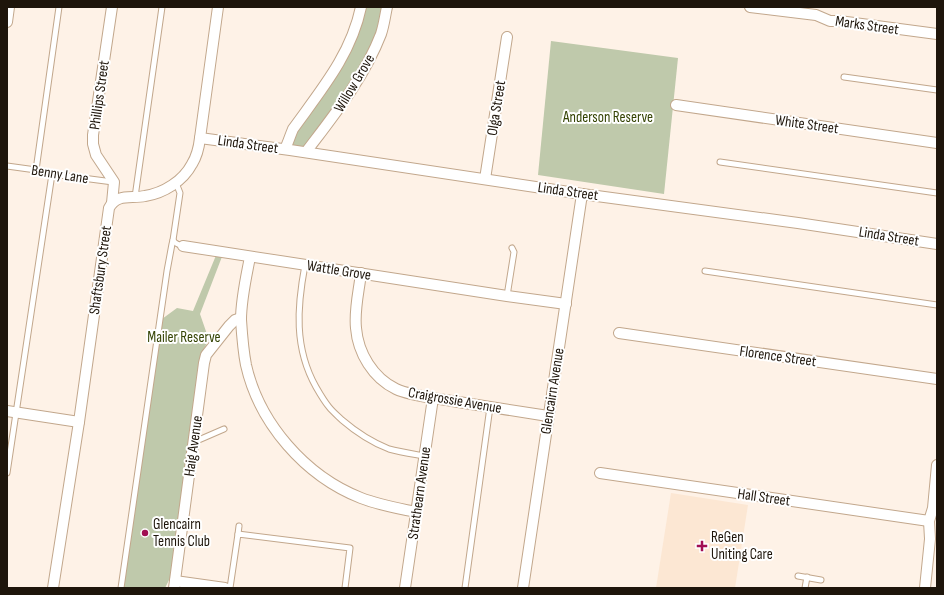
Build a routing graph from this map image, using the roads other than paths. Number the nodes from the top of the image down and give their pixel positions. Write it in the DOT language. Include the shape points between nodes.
graph roads {
  1 [pos="9,7"];
  2 [pos="59,7"];
  3 [pos="112,7"];
  4 [pos="162,7"];
  5 [pos="218,7"];
  6 [pos="361,7"];
  7 [pos="387,7"];
  8 [pos="750,7"];
  9 [pos="7,22"];
  10 [pos="937,34"];
  11 [pos="506,37"];
  12 [pos="844,77"];
  13 [pos="937,90"];
  14 [pos="676,105"];
  15 [pos="200,138"];
  16 [pos="937,142"];
  17 [pos="285,149"];
  18 [pos="306,152"];
  19 [pos="720,162"];
  20 [pos="7,166"];
  21 [pos="36,170"];
  22 [pos="52,174"];
  23 [pos="485,179"];
  24 [pos="114,182"];
  25 [pos="176,182"];
  26 [pos="937,193"];
  27 [pos="582,194"];
  28 [pos="134,197"];
  29 [pos="112,203"];
  30 [pos="173,240"];
  31 [pos="937,244"];
  32 [pos="183,246"];
  33 [pos="512,248"];
  34 [pos="250,257"];
  35 [pos="305,265"];
  36 [pos="706,271"];
  37 [pos="361,273"];
  38 [pos="508,296"];
  39 [pos="566,304"];
  40 [pos="937,305"];
  41 [pos="241,318"];
  42 [pos="619,333"];
  43 [pos="937,379"];
  44 [pos="433,398"];
  45 [pos="490,407"];
  46 [pos="12,412"];
  47 [pos="548,416"];
  48 [pos="78,422"];
  49 [pos="224,429"];
  50 [pos="193,442"];
  51 [pos="424,456"];
  52 [pos="937,465"];
  53 [pos="7,473"];
  54 [pos="600,473"];
  55 [pos="416,512"];
  56 [pos="929,521"];
  57 [pos="239,526"];
  58 [pos="238,534"];
  59 [pos="798,576"];
  60 [pos="807,577"];
  61 [pos="821,580"];
  62 [pos="174,585"];
  63 [pos="53,588"];
  64 [pos="121,588"];
  65 [pos="225,588"];
  66 [pos="230,588"];
  67 [pos="345,588"];
  68 [pos="405,588"];
  69 [pos="465,588"];
  70 [pos="523,588"];
  71 [pos="805,588"];
  72 [pos="925,588"];
  1 -- 9 [label="street"];
  2 -- 21 [label="lane"];
  3 -- 24 [label="street, Phillips Street" via="92,135 96,155"];
  4 -- 28 [label="lane"];
  5 -- 15 [label="street"];
  6 -- 17 [label="street, Willow Grove" via="347,49 293,129"];
  7 -- 18 [label="street, Willow Grove" via="381,33 360,78"];
  8 -- 10 [label="street, Marks Street"];
  11 -- 23 [label="street, Olga Street"];
  12 -- 13 [label="lane"];
  14 -- 16 [label="street, White Street"];
  15 -- 17 [label="street, Linda Street"];
  15 -- 25 [label="street" via="192,166"];
  17 -- 18 [label="street, Linda Street"];
  18 -- 23 [label="street, Linda Street"];
  19 -- 26 [label="lane"];
  20 -- 21 [label="lane, Benny Lane"];
  21 -- 22 [label="lane, Benny Lane"];
  22 -- 24 [label="lane, Benny Lane"];
  22 -- 46 [label="lane"];
  23 -- 27 [label="street, Linda Street"];
  24 -- 29 [label="street"];
  25 -- 28 [label="street" via="160,192"];
  25 -- 30 [label="lane" via="180,193"];
  27 -- 31 [label="street, Linda Street"];
  27 -- 39 [label="street, Glencairn Avenue"];
  28 -- 29 [label="street" via="120,198"];
  29 -- 48 [label="street, Shaftsbury Street" via="109,208"];
  30 -- 32 [label="lane, Wattle Grove"];
  30 -- 64 [label="lane"];
  32 -- 34 [label="street, Wattle Grove"];
  33 -- 38 [label="lane" via="514,252"];
  34 -- 35 [label="street, Wattle Grove"];
  34 -- 41 [label="street"];
  35 -- 37 [label="street, Wattle Grove"];
  35 -- 51 [label="lane" via="299,313 300,342 308,371 328,407 365,437 389,449"];
  36 -- 40 [label="lane"];
  37 -- 38 [label="street, Wattle Grove"];
  37 -- 44 [label="street, Craigrossie Avenue" via="356,329 358,341 369,366 376,375 396,389"];
  38 -- 39 [label="street, Wattle Grove"];
  39 -- 47 [label="street, Glencairn Avenue"];
  41 -- 50 [label="street, Haig Avenue" via="228,326 206,355"];
  41 -- 55 [label="street" via="246,365 253,386 270,422 298,457 317,473 360,498"];
  42 -- 43 [label="street, Florence Street"];
  44 -- 45 [label="street, Craigrossie Avenue"];
  44 -- 51 [label="street, Strathearn Avenue"];
  45 -- 47 [label="street, Craigrossie Avenue"];
  45 -- 69 [label="lane"];
  46 -- 48 [label="street"];
  46 -- 53 [label="lane"];
  47 -- 70 [label="street, Glencairn Avenue"];
  48 -- 63 [label="street, Shaftsbury Street"];
  49 -- 50 [label="lane"];
  50 -- 62 [label="street, Haig Avenue"];
  51 -- 55 [label="street, Strathearn Avenue"];
  52 -- 56 [label="street" via="933,508"];
  54 -- 56 [label="street, Hall Street"];
  55 -- 68 [label="street, Strathearn Avenue"];
  56 -- 72 [label="street" via="930,539"];
  57 -- 58 [label="lane"];
  58 -- 66 [label="lane"];
  58 -- 67 [label="lane" via="350,548"];
  59 -- 60 [label="lane"];
  60 -- 61 [label="lane"];
  60 -- 71 [label="lane"];
  62 -- 65 [label="street"];
}
